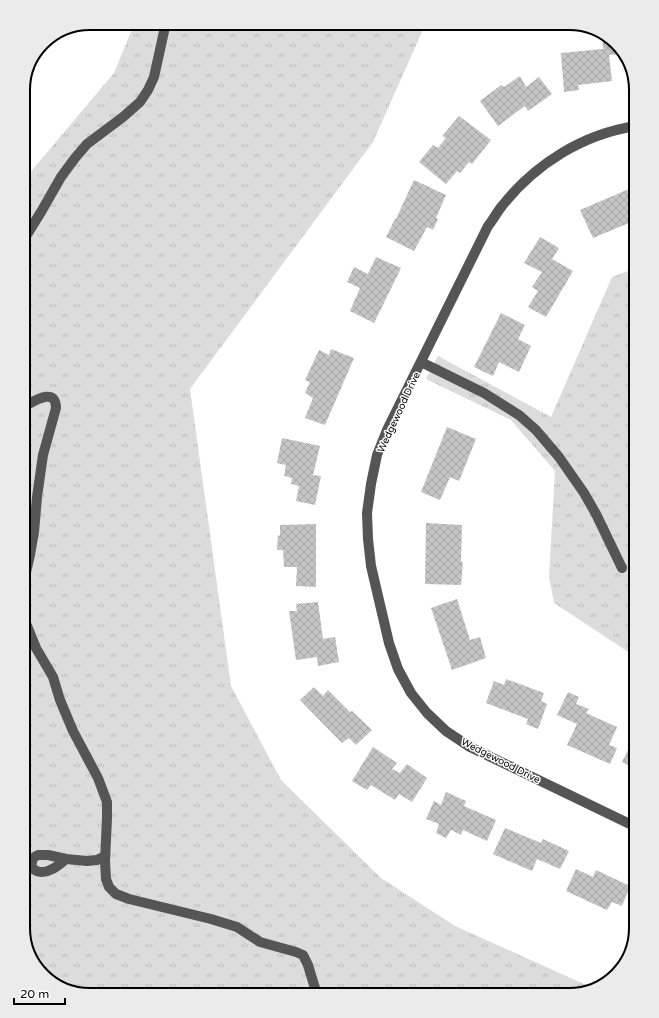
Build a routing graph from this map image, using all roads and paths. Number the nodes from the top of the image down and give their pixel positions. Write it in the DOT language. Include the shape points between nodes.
graph roads {
  1 [pos="164,30"];
  2 [pos="629,127"];
  3 [pos="30,230"];
  4 [pos="421,362"];
  5 [pos="30,403"];
  6 [pos="30,555"];
  7 [pos="622,568"];
  8 [pos="30,633"];
  9 [pos="629,824"];
  10 [pos="105,856"];
  11 [pos="66,859"];
  12 [pos="315,988"];
  1 -- 3 [label="street" via="154,77 140,102 87,144 61,177"];
  2 -- 4 [label="street, Wedgewood Drive" via="591,138 565,150 521,184 501,206 488,226"];
  4 -- 7 [label="street" via="484,393 519,414 536,430 584,493"];
  4 -- 9 [label="street, Wedgewood Drive" via="377,455 367,512 371,566 389,643 398,669 410,693 446,732 470,747"];
  5 -- 6 [label="street" via="48,396 56,402 43,455"];
  8 -- 10 [label="street" via="53,677 73,731 98,778 107,802"];
  10 -- 11 [label="street" via="87,861"];
  10 -- 12 [label="street" via="106,878 109,887 116,894 237,927 260,942 303,955"];
}
